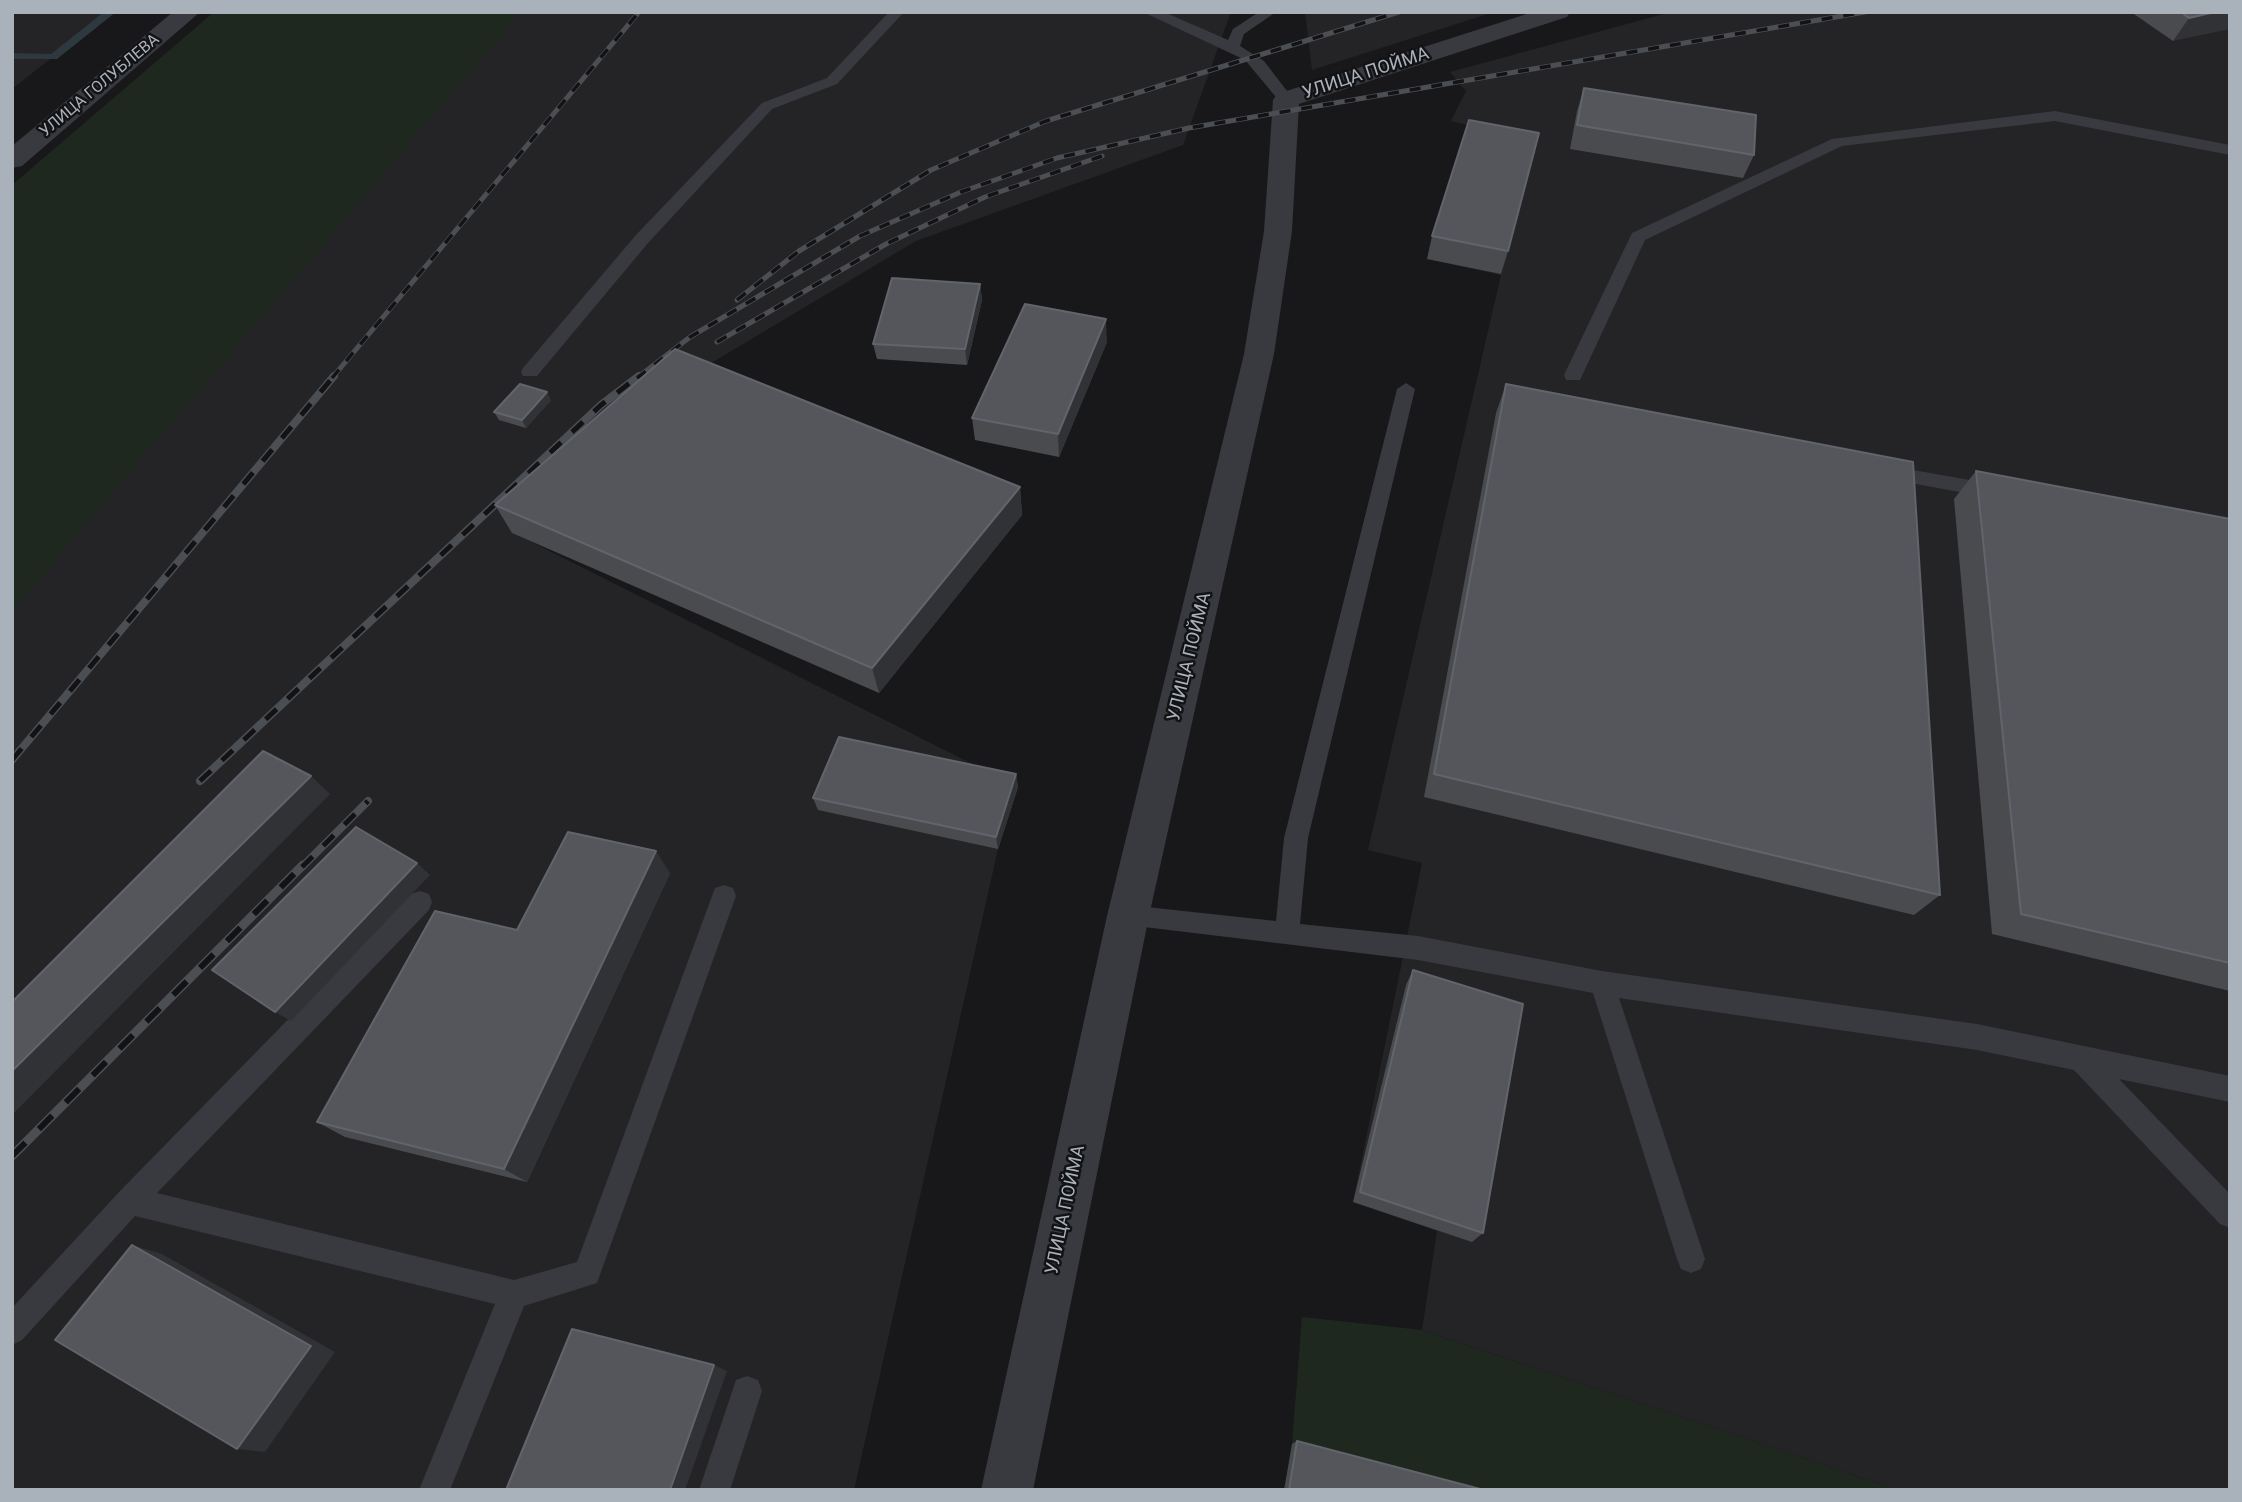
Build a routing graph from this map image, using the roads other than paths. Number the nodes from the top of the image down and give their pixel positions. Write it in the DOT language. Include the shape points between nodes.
graph roads {
  1 [pos="188,12"];
  2 [pos="897,12"];
  3 [pos="1150,12"];
  4 [pos="1269,12"];
  5 [pos="1558,12"];
  6 [pos="1232,48"];
  7 [pos="1286,100"];
  8 [pos="2230,150"];
  9 [pos="12,160"];
  10 [pos="530,372"];
  11 [pos="1573,375"];
  12 [pos="1406,389"];
  13 [pos="1865,468"];
  14 [pos="2013,494"];
  15 [pos="724,896"];
  16 [pos="420,902"];
  17 [pos="1128,916"];
  18 [pos="1287,934"];
  19 [pos="1602,983"];
  20 [pos="2082,1059"];
  21 [pos="2230,1088"];
  22 [pos="130,1200"];
  23 [pos="2230,1214"];
  24 [pos="1691,1259"];
  25 [pos="514,1294"];
  26 [pos="12,1330"];
  27 [pos="747,1391"];
  28 [pos="433,1490"];
  29 [pos="714,1490"];
  30 [pos="1007,1490"];
  1 -- 9 [label="street, УЛИЦА ГОЛУБЛЕВА"];
  2 -- 10 [label="lane" via="831,81 767,106 642,239"];
  3 -- 6 [label="lane"];
  4 -- 6 [label="lane" via="1238,32"];
  5 -- 7 [label="street, УЛИЦА ПОЙМА"];
  6 -- 7 [label="lane" via="1259,64"];
  7 -- 17 [label="street, УЛИЦА ПОЙМА" via="1278,231 1259,354"];
  8 -- 11 [label="lane" via="2055,116 1838,142 1638,237"];
  12 -- 18 [label="lane" via="1296,838"];
  13 -- 14 [label="lane"];
  15 -- 25 [label="lane" via="587,1273"];
  16 -- 22 [label="lane"];
  17 -- 18 [label="lane"];
  17 -- 30 [label="street, УЛИЦА ПОЙМА"];
  18 -- 19 [label="lane" via="1418,948"];
  19 -- 20 [label="lane" via="1977,1037"];
  19 -- 24 [label="lane"];
  20 -- 21 [label="lane"];
  20 -- 23 [label="lane"];
  22 -- 25 [label="lane"];
  22 -- 26 [label="lane"];
  25 -- 28 [label="lane"];
  27 -- 29 [label="lane"];
}
